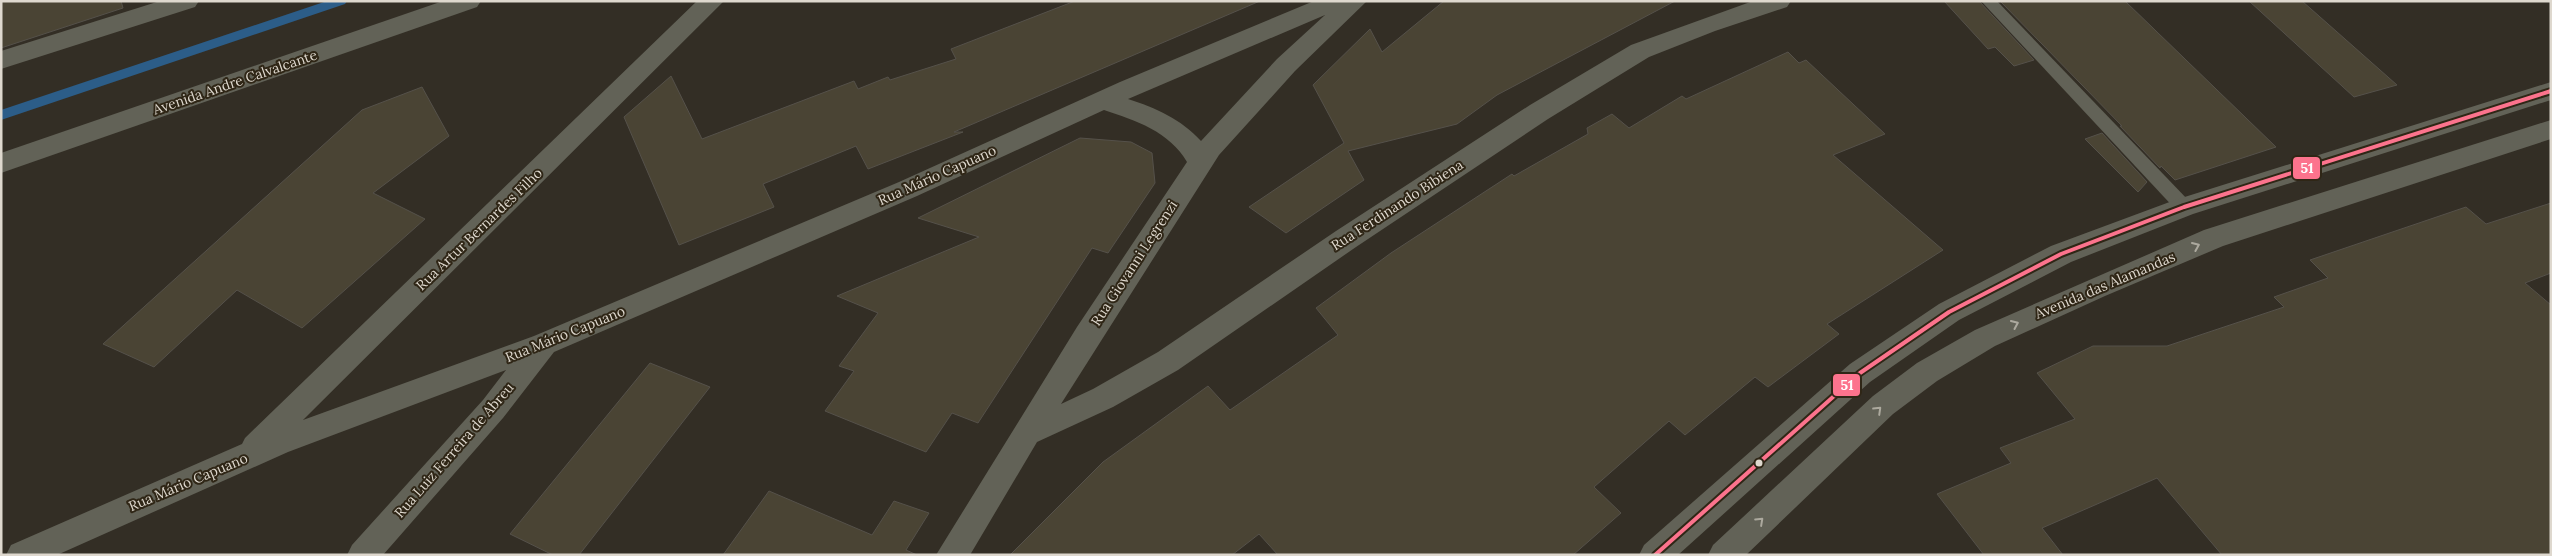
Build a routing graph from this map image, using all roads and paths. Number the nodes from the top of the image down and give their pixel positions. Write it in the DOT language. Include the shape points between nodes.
graph roads {
  1 [pos="187,1"];
  2 [pos="469,1"];
  3 [pos="712,1"];
  4 [pos="1337,1"];
  5 [pos="1355,1"];
  6 [pos="1780,1"];
  7 [pos="1988,1"];
  8 [pos="1,60"];
  9 [pos="2551,91"];
  10 [pos="1102,100"];
  11 [pos="2551,129"];
  12 [pos="1200,162"];
  13 [pos="1,163"];
  14 [pos="2184,207"];
  15 [pos="544,344"];
  16 [pos="1027,433"];
  17 [pos="246,457"];
  18 [pos="22,555"];
  19 [pos="363,555"];
  20 [pos="952,555"];
  21 [pos="1655,555"];
  22 [pos="1724,555"];
  1 -- 8 [label="street"];
  2 -- 13 [label="street, Avenida Andre Calvalcante"];
  3 -- 17 [label="street, Rua Artur Bernardes Filho"];
  4 -- 10 [label="street, Rua Mário Capuano"];
  5 -- 12 [label="street, Rua Giovanni Legrenzi" via="1286,65"];
  6 -- 16 [label="street, Rua Ferdinando Bibiena" via="1640,50 1354,233 1168,361 1103,398"];
  7 -- 14 [label="lane"];
  9 -- 14 [label="street"];
  10 -- 12 [label="street" via="1152,118 1181,136 1194,148"];
  10 -- 15 [label="street, Rua Mário Capuano" via="908,189"];
  22 -- 11 [label="street, Avenida das Alamandas, one-way" via="1883,405 1927,372 1985,338 2214,238"];
  12 -- 16 [label="street, Rua Giovanni Legrenzi"];
  14 -- 21 [label="street" via="2061,254 1950,312 1900,344 1860,373"];
  15 -- 17 [label="street, Rua Mário Capuano"];
  15 -- 19 [label="street, Rua Luiz Ferreira de Abreu" via="492,409"];
  16 -- 20 [label="street, Rua Giovanni Legrenzi"];
  17 -- 18 [label="street, Rua Mário Capuano"];
}
